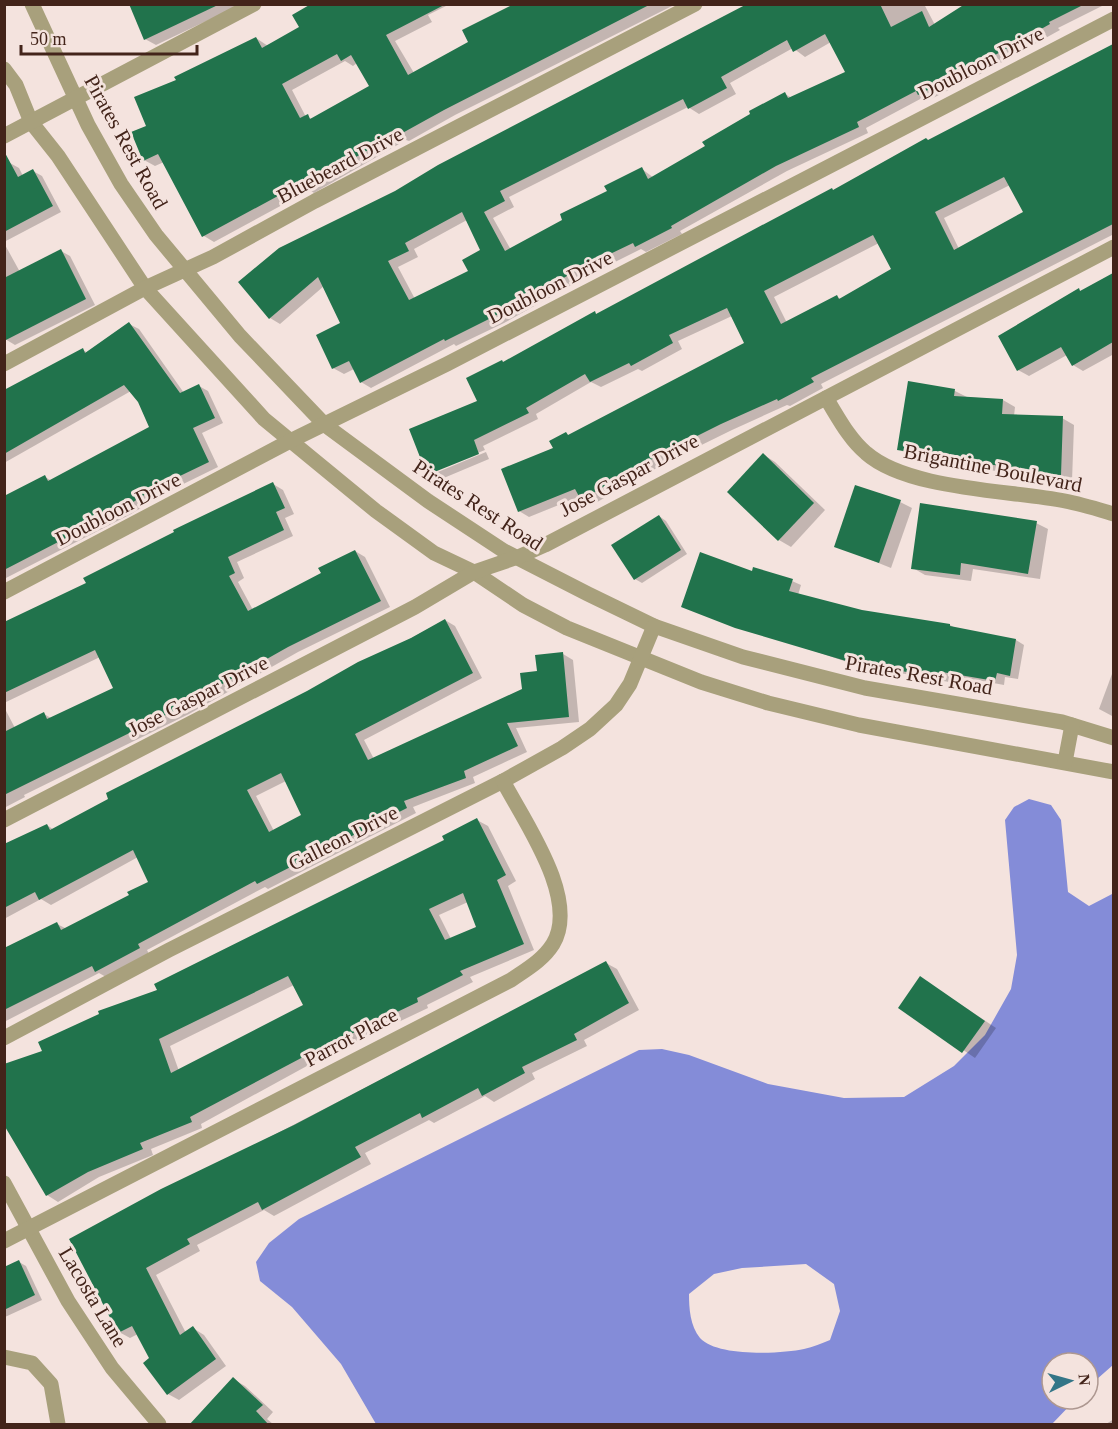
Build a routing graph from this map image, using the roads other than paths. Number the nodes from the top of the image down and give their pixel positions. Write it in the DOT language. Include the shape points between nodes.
graph roads {
  1 [pos="32,4"];
  2 [pos="254,4"];
  3 [pos="695,4"];
  4 [pos="1113,18"];
  5 [pos="4,69"];
  6 [pos="76,100"];
  7 [pos="31,122"];
  8 [pos="4,136"];
  9 [pos="1113,247"];
  10 [pos="186,269"];
  11 [pos="145,288"];
  12 [pos="4,363"];
  13 [pos="826,398"];
  14 [pos="325,425"];
  15 [pos="290,441"];
  16 [pos="1113,514"];
  17 [pos="518,557"];
  18 [pos="474,573"];
  19 [pos="4,592"];
  20 [pos="654,626"];
  21 [pos="641,658"];
  22 [pos="1072,725"];
  23 [pos="1113,738"];
  24 [pos="1065,762"];
  25 [pos="1113,772"];
  26 [pos="502,781"];
  27 [pos="4,820"];
  28 [pos="4,1038"];
  29 [pos="4,1183"];
  30 [pos="29,1230"];
  31 [pos="4,1241"];
  32 [pos="4,1357"];
  33 [pos="58,1425"];
  34 [pos="159,1425"];
  1 -- 6 [label="street, Pirates Rest Road"];
  2 -- 6 [label="street"];
  3 -- 10 [label="street, Bluebeard Drive"];
  4 -- 14 [label="street, Doubloon Drive"];
  5 -- 7 [label="street" via="16,85"];
  6 -- 7 [label="street"];
  6 -- 10 [label="street, Pirates Rest Road" via="121,184 156,235"];
  7 -- 8 [label="street"];
  7 -- 11 [label="street" via="58,156"];
  9 -- 13 [label="street, Jose Gaspar Drive"];
  10 -- 11 [label="street, Bluebeard Drive"];
  10 -- 14 [label="street, Pirates Rest Road" via="240,336"];
  11 -- 12 [label="street, Bluebeard Drive"];
  11 -- 15 [label="street" via="264,418"];
  13 -- 16 [label="street, Brigantine Boulevard" via="866,453 888,469 918,478 1066,501"];
  13 -- 17 [label="street, Jose Gaspar Drive"];
  14 -- 15 [label="street, Doubloon Drive"];
  14 -- 17 [label="street, Pirates Rest Road" via="428,501"];
  15 -- 18 [label="street" via="376,512 434,552"];
  15 -- 19 [label="street, Doubloon Drive"];
  17 -- 18 [label="street, Jose Gaspar Drive"];
  17 -- 20 [label="street, Pirates Rest Road"];
  18 -- 21 [label="street" via="558,623"];
  18 -- 27 [label="street, Jose Gaspar Drive"];
  20 -- 21 [label="street, Galleon Drive"];
  20 -- 22 [label="street, Pirates Rest Road" via="795,672"];
  21 -- 24 [label="street" via="768,703 859,725"];
  21 -- 26 [label="street, Galleon Drive" via="616,705 590,729"];
  22 -- 23 [label="street, Pirates Rest Road"];
  22 -- 24 [label="street"];
  24 -- 25 [label="street"];
  26 -- 28 [label="street, Galleon Drive"];
  26 -- 30 [label="street, Parrot Place" via="559,892 561,916 554,942 538,962 511,980"];
  29 -- 30 [label="street, Lacosta Lane"];
  30 -- 31 [label="street, Parrot Place"];
  30 -- 34 [label="street, Lacosta Lane" via="68,1301 112,1368"];
  32 -- 33 [label="street" via="32,1363 51,1384"];
}
